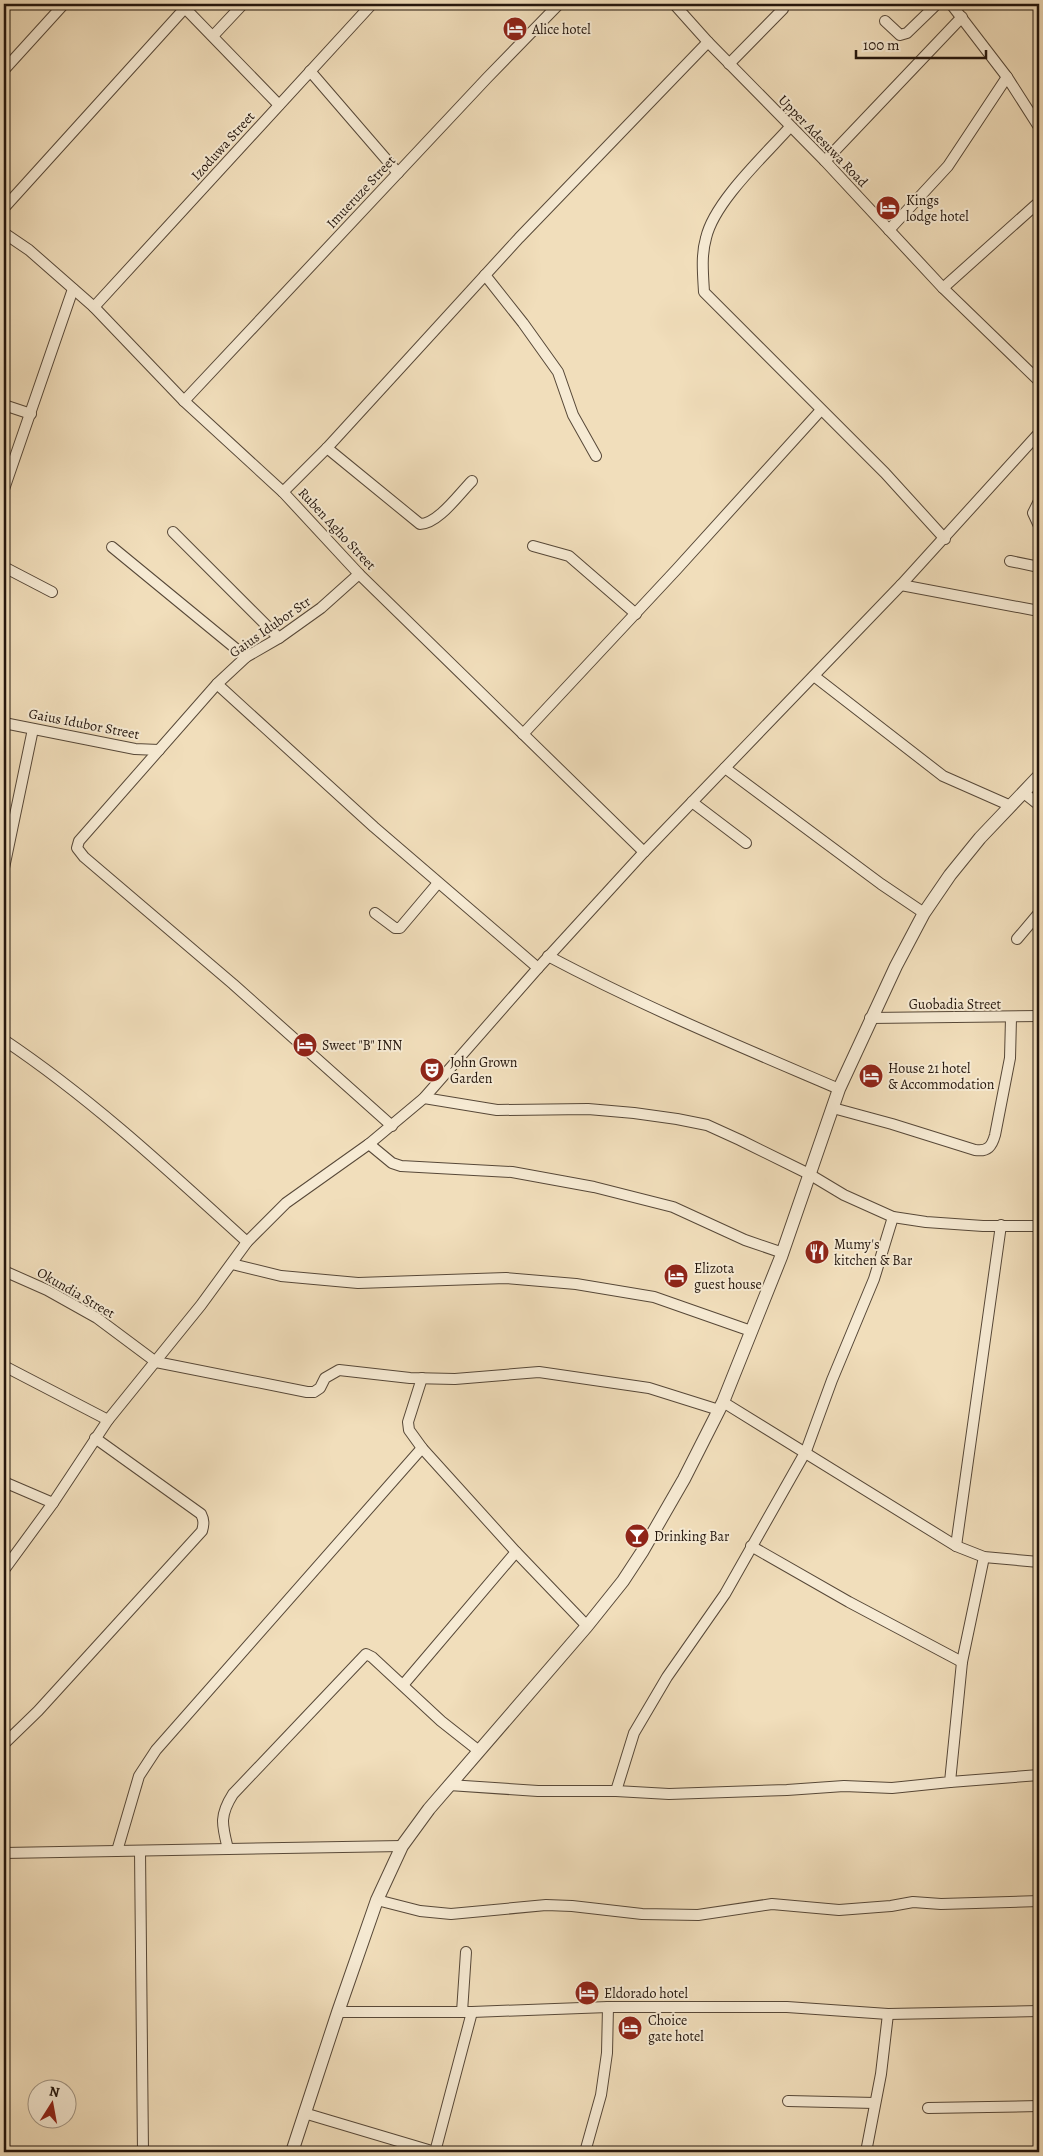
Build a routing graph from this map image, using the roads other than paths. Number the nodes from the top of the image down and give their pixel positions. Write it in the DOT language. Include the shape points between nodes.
graph roads {
  1 [pos="64,4"];
  2 [pos="243,4"];
  3 [pos="372,4"];
  4 [pos="559,4"];
  5 [pos="674,4"];
  6 [pos="784,4"];
  7 [pos="936,4"];
  8 [pos="951,4"];
  9 [pos="183,6"];
  10 [pos="962,17"];
  11 [pos="885,21"];
  12 [pos="213,36"];
  13 [pos="708,42"];
  14 [pos="729,64"];
  15 [pos="4,70"];
  16 [pos="310,71"];
  17 [pos="1007,77"];
  18 [pos="279,105"];
  19 [pos="790,127"];
  20 [pos="1039,127"];
  21 [pos="825,161"];
  22 [pos="398,173"];
  23 [pos="1039,202"];
  24 [pos="4,208"];
  25 [pos="889,230"];
  26 [pos="4,233"];
  27 [pos="484,275"];
  28 [pos="943,288"];
  29 [pos="73,289"];
  30 [pos="94,307"];
  31 [pos="1039,380"];
  32 [pos="184,401"];
  33 [pos="4,405"];
  34 [pos="821,410"];
  35 [pos="31,414"];
  36 [pos="1039,433"];
  37 [pos="327,448"];
  38 [pos="596,456"];
  39 [pos="472,481"];
  40 [pos="4,489"];
  41 [pos="282,492"];
  42 [pos="1039,501"];
  43 [pos="1039,526"];
  44 [pos="173,532"];
  45 [pos="945,538"];
  46 [pos="533,546"];
  47 [pos="112,547"];
  48 [pos="1010,561"];
  49 [pos="4,567"];
  50 [pos="1039,567"];
  51 [pos="359,574"];
  52 [pos="901,585"];
  53 [pos="52,592"];
  54 [pos="1039,611"];
  55 [pos="636,614"];
  56 [pos="279,638"];
  57 [pos="246,657"];
  58 [pos="814,676"];
  59 [pos="217,684"];
  60 [pos="4,723"];
  61 [pos="34,729"];
  62 [pos="524,734"];
  63 [pos="159,750"];
  64 [pos="725,768"];
  65 [pos="1039,776"];
  66 [pos="1024,793"];
  67 [pos="692,802"];
  68 [pos="1039,805"];
  69 [pos="1011,806"];
  70 [pos="746,843"];
  71 [pos="644,852"];
  72 [pos="4,868"];
  73 [pos="438,883"];
  74 [pos="375,913"];
  75 [pos="924,913"];
  76 [pos="1039,914"];
  77 [pos="1017,940"];
  78 [pos="548,956"];
  79 [pos="538,968"];
  80 [pos="1039,1016"];
  81 [pos="870,1018"];
  82 [pos="1011,1018"];
  83 [pos="4,1040"];
  84 [pos="839,1089"];
  85 [pos="424,1098"];
  86 [pos="833,1108"];
  87 [pos="392,1126"];
  88 [pos="369,1144"];
  89 [pos="809,1174"];
  90 [pos="893,1217"];
  91 [pos="1001,1225"];
  92 [pos="1039,1226"];
  93 [pos="247,1242"];
  94 [pos="782,1253"];
  95 [pos="232,1264"];
  96 [pos="4,1271"];
  97 [pos="751,1331"];
  98 [pos="156,1362"];
  99 [pos="4,1366"];
  100 [pos="422,1378"];
  101 [pos="721,1406"];
  102 [pos="108,1420"];
  103 [pos="95,1438"];
  104 [pos="422,1448"];
  105 [pos="806,1452"];
  106 [pos="4,1482"];
  107 [pos="54,1503"];
  108 [pos="751,1546"];
  109 [pos="956,1546"];
  110 [pos="516,1552"];
  111 [pos="984,1557"];
  112 [pos="1039,1562"];
  113 [pos="4,1570"];
  114 [pos="587,1626"];
  115 [pos="962,1662"];
  116 [pos="403,1685"];
  117 [pos="4,1744"];
  118 [pos="479,1751"];
  119 [pos="1039,1775"];
  120 [pos="950,1782"];
  121 [pos="449,1785"];
  122 [pos="616,1791"];
  123 [pos="402,1846"];
  124 [pos="228,1849"];
  125 [pos="117,1851"];
  126 [pos="140,1851"];
  127 [pos="4,1853"];
  128 [pos="377,1900"];
  129 [pos="1039,1901"];
  130 [pos="466,1952"];
  131 [pos="608,2007"];
  132 [pos="1039,2011"];
  133 [pos="338,2012"];
  134 [pos="467,2012"];
  135 [pos="888,2014"];
  136 [pos="788,2102"];
  137 [pos="875,2103"];
  138 [pos="1039,2106"];
  139 [pos="928,2108"];
  140 [pos="304,2113"];
  141 [pos="143,2152"];
  142 [pos="292,2152"];
  143 [pos="435,2152"];
  144 [pos="584,2152"];
  145 [pos="866,2152"];
  1 -- 15 [label="street"];
  2 -- 12 [label="street"];
  3 -- 16 [label="street, Izoduwa Street"];
  4 -- 22 [label="street, Imueruze Street"];
  5 -- 13 [label="street, Upper Adesuwa Road"];
  6 -- 14 [label="street" via="783,9"];
  7 -- 11 [label="street" via="907,33 900,35"];
  8 -- 10 [label="street"];
  9 -- 12 [label="street"];
  9 -- 24 [label="street"];
  10 -- 17 [label="street"];
  10 -- 21 [label="street"];
  12 -- 18 [label="street"];
  13 -- 14 [label="street, Upper Adesuwa Road"];
  13 -- 27 [label="street"];
  14 -- 19 [label="street, Upper Adesuwa Road"];
  16 -- 18 [label="street, Izoduwa Street"];
  16 -- 22 [label="street"];
  17 -- 20 [label="street"];
  17 -- 25 [label="street" via="948,166"];
  18 -- 30 [label="street, Izoduwa Street"];
  19 -- 21 [label="street, Upper Adesuwa Road"];
  19 -- 34 [label="street" via="715,213 706,237 704,292 785,370"];
  21 -- 25 [label="street, Upper Adesuwa Road"];
  22 -- 32 [label="street, Imueruze Street"];
  23 -- 28 [label="street"];
  25 -- 28 [label="street, Upper Adesuwa Road"];
  26 -- 29 [label="street, Ruben Agho Street" via="29,250"];
  27 -- 37 [label="street"];
  27 -- 38 [label="street" via="558,372 573,415"];
  28 -- 31 [label="street, Upper Adesuwa Road"];
  29 -- 30 [label="street, Ruben Agho Street"];
  29 -- 35 [label="street"];
  30 -- 32 [label="street, Ruben Agho Street"];
  32 -- 41 [label="street, Ruben Agho Street"];
  33 -- 35 [label="street"];
  34 -- 45 [label="street"];
  34 -- 55 [label="street"];
  35 -- 40 [label="street"];
  36 -- 45 [label="street"];
  37 -- 39 [label="street" via="420,524 436,519"];
  37 -- 41 [label="street"];
  41 -- 51 [label="street, Ruben Agho Street"];
  42 -- 43 [label="street" via="1033,513"];
  44 -- 56 [label="street"];
  45 -- 52 [label="street"];
  46 -- 55 [label="street" via="569,556"];
  47 -- 57 [label="street"];
  48 -- 50 [label="street"];
  49 -- 53 [label="street"];
  51 -- 56 [label="street, Gaius Idubor Str" via="321,608"];
  51 -- 62 [label="street, Ruben Agho Street"];
  52 -- 54 [label="street"];
  52 -- 58 [label="street"];
  55 -- 62 [label="street"];
  56 -- 57 [label="street, Gaius Idubor Str"];
  57 -- 59 [label="street, Gaius Idubor Str"];
  58 -- 64 [label="street"];
  58 -- 69 [label="street" via="943,776"];
  59 -- 63 [label="street, Gaius Idubor Str"];
  59 -- 73 [label="street"];
  60 -- 61 [label="street, Gaius Idubor Street"];
  61 -- 63 [label="street, Gaius Idubor Street" via="135,750"];
  61 -- 72 [label="street"];
  62 -- 71 [label="street, Ruben Agho Street"];
  63 -- 87 [label="street, Gaius Idubor Str" via="79,841 79,852"];
  64 -- 67 [label="street"];
  64 -- 75 [label="street"];
  65 -- 66 [label="street"];
  66 -- 68 [label="street"];
  66 -- 69 [label="street"];
  67 -- 70 [label="street"];
  67 -- 71 [label="street"];
  69 -- 75 [label="street" via="980,838"];
  71 -- 78 [label="street"];
  73 -- 74 [label="street" via="400,928 395,928"];
  73 -- 79 [label="street"];
  75 -- 81 [label="street"];
  76 -- 77 [label="street"];
  78 -- 79 [label="street"];
  78 -- 84 [label="street" via="580,974"];
  79 -- 85 [label="street"];
  80 -- 82 [label="street, Guobadia Street"];
  81 -- 82 [label="street, Guobadia Street"];
  81 -- 84 [label="street"];
  82 -- 86 [label="street" via="1010,1058 996,1134 988,1149 975,1150"];
  83 -- 93 [label="street" via="123,1130"];
  84 -- 86 [label="street"];
  85 -- 87 [label="street"];
  85 -- 89 [label="street" via="497,1110 634,1112 676,1118 707,1125"];
  86 -- 89 [label="street"];
  87 -- 88 [label="street"];
  88 -- 93 [label="street" via="286,1202"];
  88 -- 94 [label="street" via="392,1163 401,1166 512,1172 594,1187 673,1207"];
  89 -- 90 [label="street" via="844,1195"];
  89 -- 94 [label="street"];
  90 -- 91 [label="street" via="926,1222"];
  90 -- 105 [label="street" via="874,1279"];
  91 -- 92 [label="street"];
  91 -- 109 [label="street"];
  93 -- 95 [label="street"];
  94 -- 97 [label="street"];
  95 -- 97 [label="street" via="281,1276 358,1282 506,1278 576,1284 654,1297"];
  95 -- 98 [label="street"];
  96 -- 98 [label="street, Okundia Street" via="97,1318"];
  97 -- 101 [label="street"];
  98 -- 100 [label="street" via="307,1392 320,1388 325,1378 339,1370"];
  98 -- 102 [label="street"];
  99 -- 102 [label="street"];
  100 -- 101 [label="street" via="455,1379 539,1372 650,1388"];
  100 -- 104 [label="street" via="408,1422 409,1430"];
  101 -- 105 [label="street"];
  101 -- 114 [label="street" via="684,1480 642,1552"];
  102 -- 103 [label="street"];
  103 -- 107 [label="street"];
  103 -- 117 [label="street" via="201,1514 204,1526"];
  104 -- 110 [label="street"];
  104 -- 125 [label="street" via="156,1750 139,1776"];
  105 -- 108 [label="street"];
  105 -- 109 [label="street"];
  106 -- 107 [label="street"];
  107 -- 113 [label="street"];
  108 -- 115 [label="street"];
  108 -- 122 [label="street" via="725,1594 667,1677 634,1733"];
  109 -- 111 [label="street"];
  110 -- 114 [label="street"];
  110 -- 116 [label="street"];
  111 -- 112 [label="street"];
  111 -- 115 [label="street"];
  114 -- 118 [label="street"];
  115 -- 120 [label="street"];
  116 -- 118 [label="street"];
  116 -- 124 [label="street" via="372,1657 366,1654 359,1660 233,1794 224,1808 221,1823"];
  118 -- 121 [label="street"];
  119 -- 120 [label="street"];
  120 -- 122 [label="street" via="892,1788 844,1786 669,1794"];
  121 -- 122 [label="street" via="538,1792"];
  121 -- 123 [label="street"];
  123 -- 124 [label="street"];
  123 -- 128 [label="street"];
  124 -- 126 [label="street"];
  125 -- 126 [label="street"];
  125 -- 127 [label="street"];
  126 -- 141 [label="street"];
  128 -- 129 [label="street" via="420,1911 451,1914 546,1905 688,1915 772,1904 839,1910 913,1902"];
  128 -- 133 [label="street"];
  130 -- 134 [label="street"];
  131 -- 134 [label="street"];
  131 -- 135 [label="street" via="787,2007"];
  131 -- 144 [label="street" via="607,2053 601,2095"];
  132 -- 135 [label="street"];
  133 -- 134 [label="street"];
  133 -- 140 [label="street"];
  134 -- 143 [label="street"];
  135 -- 137 [label="street"];
  136 -- 137 [label="street"];
  137 -- 145 [label="street"];
  138 -- 139 [label="street"];
  140 -- 142 [label="street"];
  140 -- 143 [label="street"];
}
